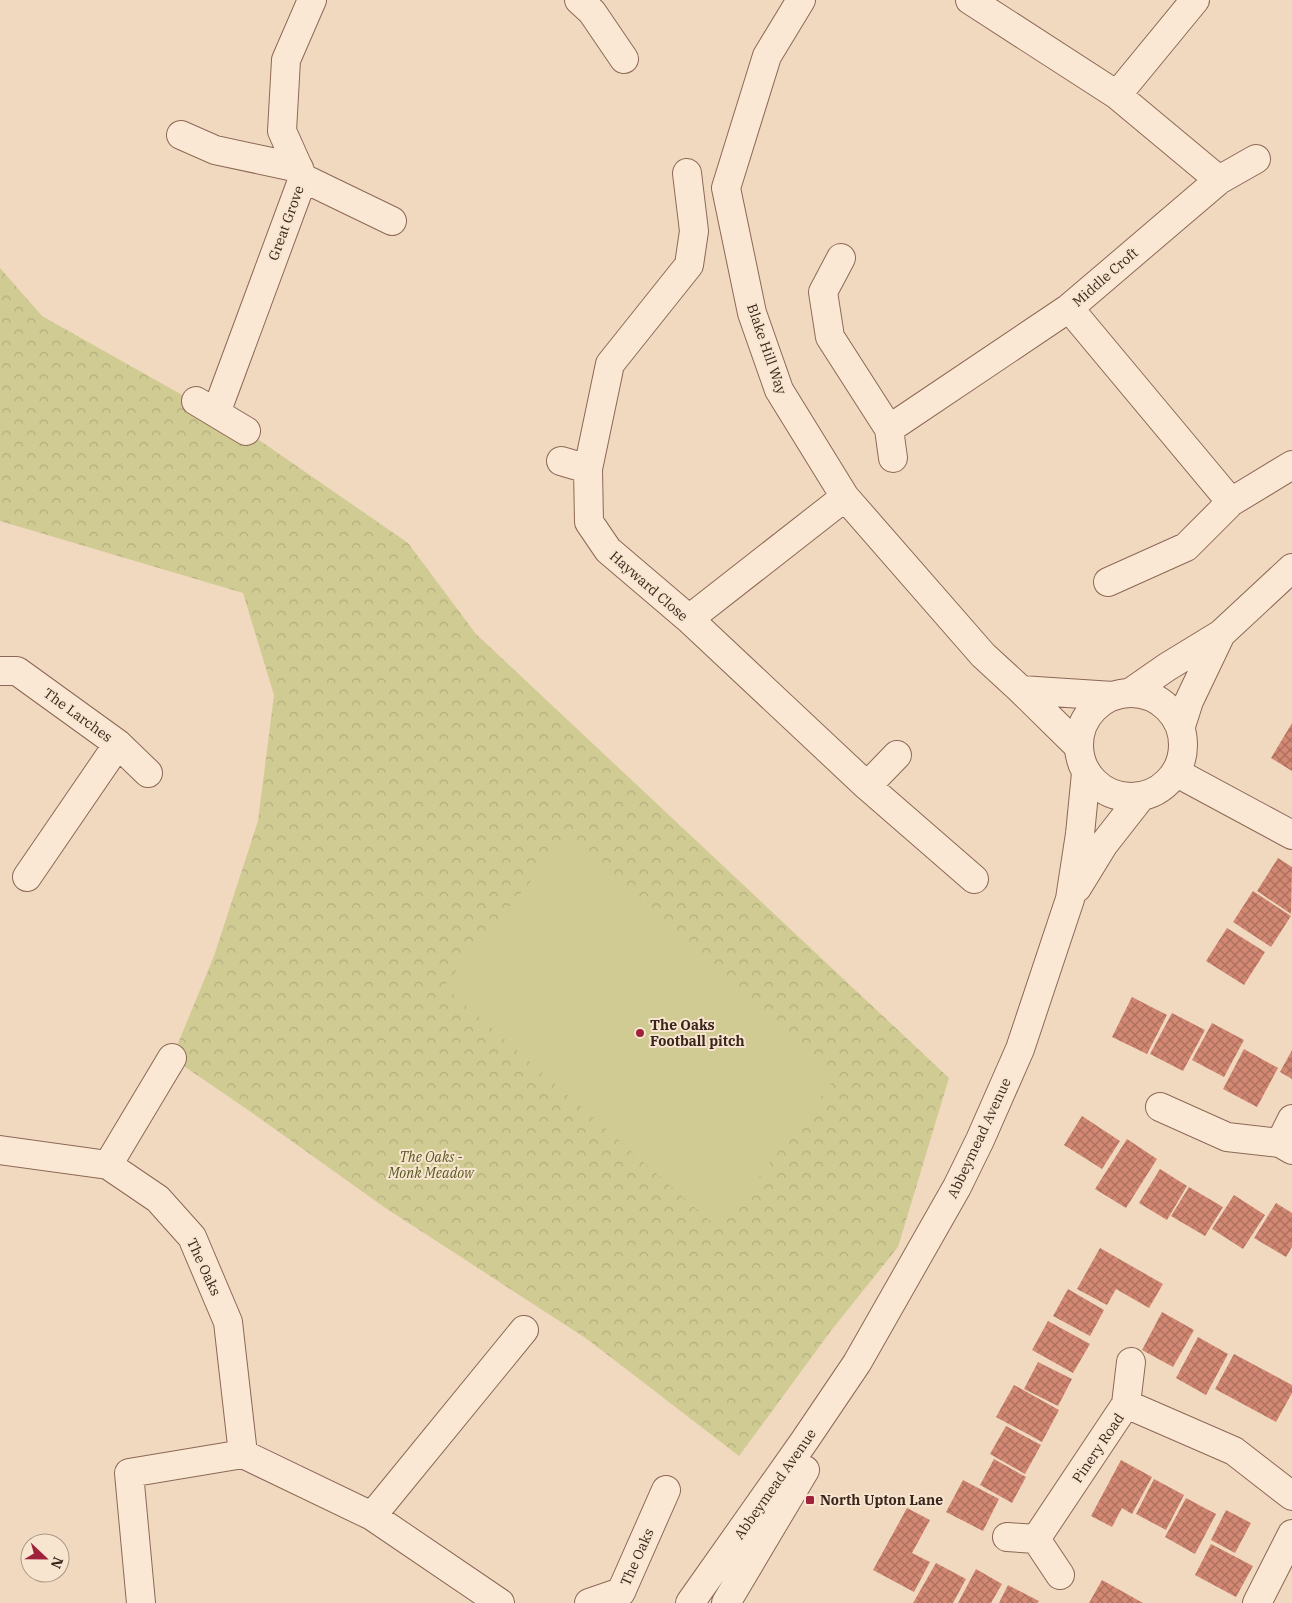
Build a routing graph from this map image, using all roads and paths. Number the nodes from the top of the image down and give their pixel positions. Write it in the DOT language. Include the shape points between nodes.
graph roads {
  1 [pos="312,0"];
  2 [pos="801,0"];
  3 [pos="970,0"];
  4 [pos="1196,0"];
  5 [pos="586,6"];
  6 [pos="624,59"];
  7 [pos="1117,95"];
  8 [pos="181,135"];
  9 [pos="1256,159"];
  10 [pos="301,173"];
  11 [pos="687,174"];
  12 [pos="1219,180"];
  13 [pos="392,221"];
  14 [pos="842,258"];
  15 [pos="1069,308"];
  16 [pos="889,429"];
  17 [pos="246,431"];
  18 [pos="893,458"];
  19 [pos="561,461"];
  20 [pos="1292,465"];
  21 [pos="588,469"];
  22 [pos="845,497"];
  23 [pos="1231,502"];
  24 [pos="1292,568"];
  25 [pos="1108,582"];
  26 [pos="688,619"];
  27 [pos="1221,634"];
  28 [pos="0,671"];
  29 [pos="1022,690"];
  30 [pos="1122,694"];
  31 [pos="1181,726"];
  32 [pos="118,744"];
  33 [pos="1078,746"];
  34 [pos="897,755"];
  35 [pos="1177,772"];
  36 [pos="148,773"];
  37 [pos="1086,773"];
  38 [pos="866,786"];
  39 [pos="1140,798"];
  40 [pos="1292,835"];
  41 [pos="27,877"];
  42 [pos="974,879"];
  43 [pos="1070,899"];
  44 [pos="172,1058"];
  45 [pos="1160,1107"];
  46 [pos="1292,1119"];
  47 [pos="1286,1146"];
  48 [pos="0,1150"];
  49 [pos="108,1165"];
  50 [pos="524,1330"];
  51 [pos="1131,1362"];
  52 [pos="857,1363"];
  53 [pos="1126,1404"];
  54 [pos="243,1454"];
  55 [pos="666,1490"];
  56 [pos="1292,1496"];
  57 [pos="372,1516"];
  58 [pos="1292,1534"];
  59 [pos="1007,1536"];
  60 [pos="1036,1539"];
  61 [pos="1060,1575"];
  62 [pos="141,1603"];
  63 [pos="500,1603"];
  64 [pos="589,1603"];
  65 [pos="690,1603"];
  66 [pos="726,1603"];
  67 [pos="1257,1603"];
  1 -- 10 [label="street, Great Grove" via="286,60 282,130"];
  2 -- 22 [label="street, Blake Hill Way" via="767,56 726,188 752,313 779,390"];
  3 -- 7 [label="street"];
  4 -- 7 [label="street"];
  5 -- 6 [label="street"];
  7 -- 12 [label="street"];
  8 -- 10 [label="street" via="215,150"];
  9 -- 12 [label="street, Middle Croft"];
  10 -- 13 [label="street"];
  10 -- 17 [label="street, Great Grove" via="206,407"];
  11 -- 21 [label="street, Hayward Close" via="694,231 689,265 610,364"];
  12 -- 15 [label="street, Middle Croft"];
  14 -- 16 [label="street" via="823,292 830,337"];
  15 -- 16 [label="street, Middle Croft"];
  15 -- 23 [label="street"];
  16 -- 18 [label="street"];
  19 -- 21 [label="street"];
  20 -- 23 [label="street"];
  21 -- 26 [label="street, Hayward Close" via="589,522 608,550"];
  22 -- 26 [label="street"];
  22 -- 29 [label="street, Blake Hill Way" via="983,656"];
  23 -- 25 [label="street" via="1186,547"];
  24 -- 27 [label="street"];
  26 -- 38 [label="street, Hayward Close"];
  27 -- 30 [label="street"];
  27 -- 31 [label="street" via="1189,701"];
  28 -- 32 [label="street, The Larches" via="16,671"];
  29 -- 30 [label="street"];
  29 -- 33 [label="street, Blake Hill Way"];
  30 -- 31 [label="street" via="1147,694 1161,701"];
  30 -- 33 [label="street" via="1095,707 1083,725"];
  31 -- 35 [label="street" via="1184,747"];
  32 -- 36 [label="street, The Larches"];
  32 -- 41 [label="street"];
  33 -- 37 [label="street"];
  34 -- 38 [label="street"];
  35 -- 39 [label="street" via="1157,792"];
  35 -- 40 [label="street"];
  37 -- 39 [label="street" via="1109,794"];
  37 -- 43 [label="street, Abbeymead Avenue"];
  38 -- 42 [label="street, Hayward Close"];
  39 -- 43 [label="street, Abbeymead Avenue" via="1104,844"];
  43 -- 52 [label="street, Abbeymead Avenue" via="1020,1049 984,1132 952,1196"];
  44 -- 49 [label="street"];
  45 -- 47 [label="street" via="1227,1137"];
  46 -- 47 [label="street"];
  48 -- 49 [label="street, The Oaks"];
  49 -- 54 [label="street, The Oaks" via="158,1199 192,1238 228,1322"];
  50 -- 57 [label="street"];
  51 -- 53 [label="street"];
  52 -- 65 [label="street, Abbeymead Avenue"];
  52 -- 66 [label="street, Abbeymead Avenue" via="821,1440"];
  53 -- 56 [label="street, Pinery Road" via="1234,1451"];
  53 -- 60 [label="street, Pinery Road"];
  54 -- 57 [label="street"];
  54 -- 62 [label="street" via="129,1473"];
  55 -- 64 [label="street, The Oaks" via="621,1592"];
  57 -- 63 [label="street"];
  58 -- 67 [label="street"];
  59 -- 60 [label="street"];
  60 -- 61 [label="street"];
}
